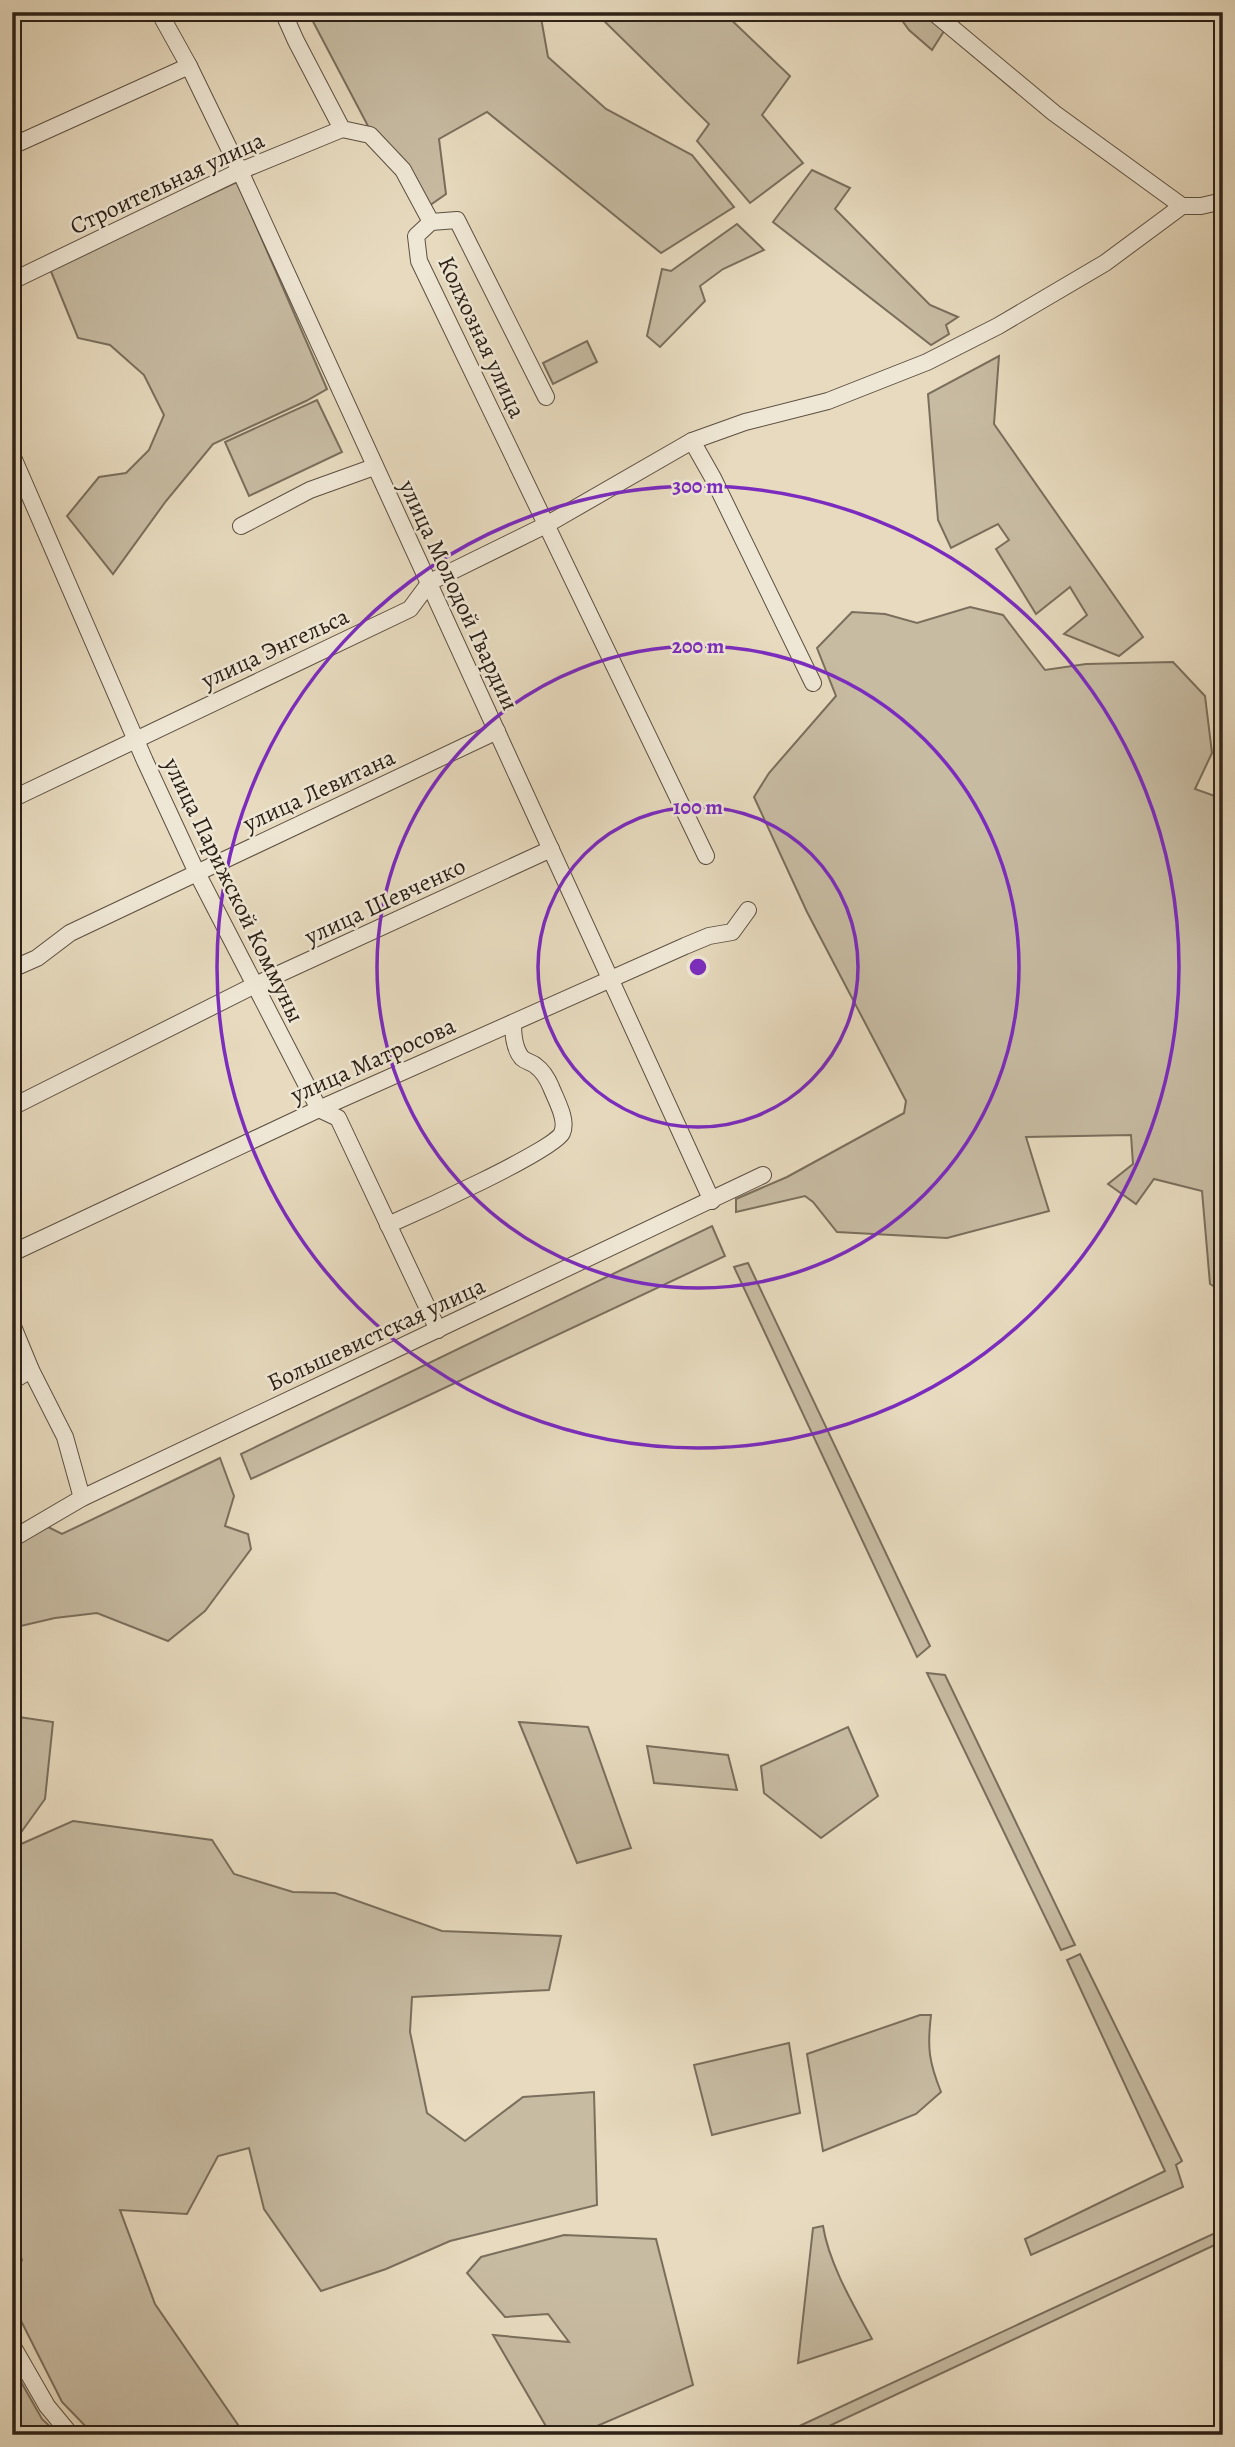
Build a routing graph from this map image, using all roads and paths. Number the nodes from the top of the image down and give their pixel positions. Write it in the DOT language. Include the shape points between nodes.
graph roads {
  1 [pos="159,12"];
  2 [pos="283,12"];
  3 [pos="933,12"];
  4 [pos="189,66"];
  5 [pos="342,129"];
  6 [pos="12,146"];
  7 [pos="240,171"];
  8 [pos="1223,201"];
  9 [pos="1182,205"];
  10 [pos="431,222"];
  11 [pos="12,281"];
  12 [pos="546,397"];
  13 [pos="692,441"];
  14 [pos="13,460"];
  15 [pos="374,467"];
  16 [pos="546,525"];
  17 [pos="241,526"];
  18 [pos="429,582"];
  19 [pos="813,683"];
  20 [pos="497,731"];
  21 [pos="135,740"];
  22 [pos="14,795"];
  23 [pos="551,849"];
  24 [pos="706,856"];
  25 [pos="197,873"];
  26 [pos="748,910"];
  27 [pos="12,969"];
  28 [pos="611,979"];
  29 [pos="256,985"];
  30 [pos="513,1023"];
  31 [pos="12,1107"];
  32 [pos="319,1109"];
  33 [pos="763,1175"];
  34 [pos="712,1201"];
  35 [pos="388,1225"];
  36 [pos="12,1253"];
  37 [pos="12,1324"];
  38 [pos="438,1330"];
  39 [pos="31,1370"];
  40 [pos="12,1381"];
  41 [pos="82,1498"];
  42 [pos="12,1539"];
  43 [pos="12,2345"];
  44 [pos="71,2435"];
  1 -- 4 [label="street, улица Молодой Гвардии"];
  2 -- 5 [label="street"];
  3 -- 9 [label="street" via="1054,113"];
  4 -- 6 [label="street"];
  4 -- 7 [label="street, улица Молодой Гвардии"];
  5 -- 7 [label="street, Строительная улица"];
  5 -- 10 [label="street" via="369,135 403,170"];
  7 -- 11 [label="street, Строительная улица"];
  7 -- 15 [label="street, улица Молодой Гвардии"];
  8 -- 9 [label="street"];
  9 -- 13 [label="street, улица Энгельса" via="1104,263 927,362 828,401"];
  10 -- 12 [label="street" via="457,219"];
  10 -- 16 [label="street, Колхозная улица" via="416,236 419,261"];
  13 -- 16 [label="street, улица Энгельса"];
  13 -- 19 [label="street"];
  14 -- 21 [label="street, улица Парижской Коммуны"];
  15 -- 17 [label="street" via="310,490"];
  15 -- 18 [label="street, улица Молодой Гвардии"];
  16 -- 18 [label="street, улица Энгельса"];
  16 -- 24 [label="street"];
  18 -- 20 [label="street, улица Молодой Гвардии"];
  18 -- 21 [label="street, улица Энгельса" via="410,609"];
  20 -- 23 [label="street, улица Молодой Гвардии"];
  20 -- 25 [label="street, улица Левитана"];
  21 -- 22 [label="street, улица Энгельса"];
  21 -- 25 [label="street, улица Парижской Коммуны"];
  23 -- 28 [label="street, улица Молодой Гвардии"];
  23 -- 29 [label="street, улица Шевченко"];
  25 -- 27 [label="street, улица Левитана" via="70,933 37,958"];
  25 -- 29 [label="street, улица Парижской Коммуны"];
  26 -- 28 [label="street, улица Матросова" via="732,932 697,941"];
  28 -- 30 [label="street, улица Матросова"];
  28 -- 34 [label="street, улица Молодой Гвардии"];
  29 -- 31 [label="street, улица Шевченко"];
  29 -- 32 [label="street, улица Парижской Коммуны"];
  30 -- 32 [label="street, улица Матросова"];
  30 -- 35 [label="street" via="516,1047 523,1059 548,1080 564,1122 562,1135"];
  32 -- 35 [label="street, улица Парижской Коммуны" via="338,1118"];
  32 -- 36 [label="street, улица Матросова"];
  33 -- 34 [label="street, Большевистская улица"];
  34 -- 38 [label="street, Большевистская улица"];
  35 -- 38 [label="street, улица Парижской Коммуны"];
  37 -- 39 [label="street"];
  38 -- 41 [label="street, Большевистская улица"];
  39 -- 40 [label="street"];
  39 -- 41 [label="street" via="65,1437"];
  41 -- 42 [label="street, Большевистская улица"];
  43 -- 44 [label="street" via="47,2406"];
}
